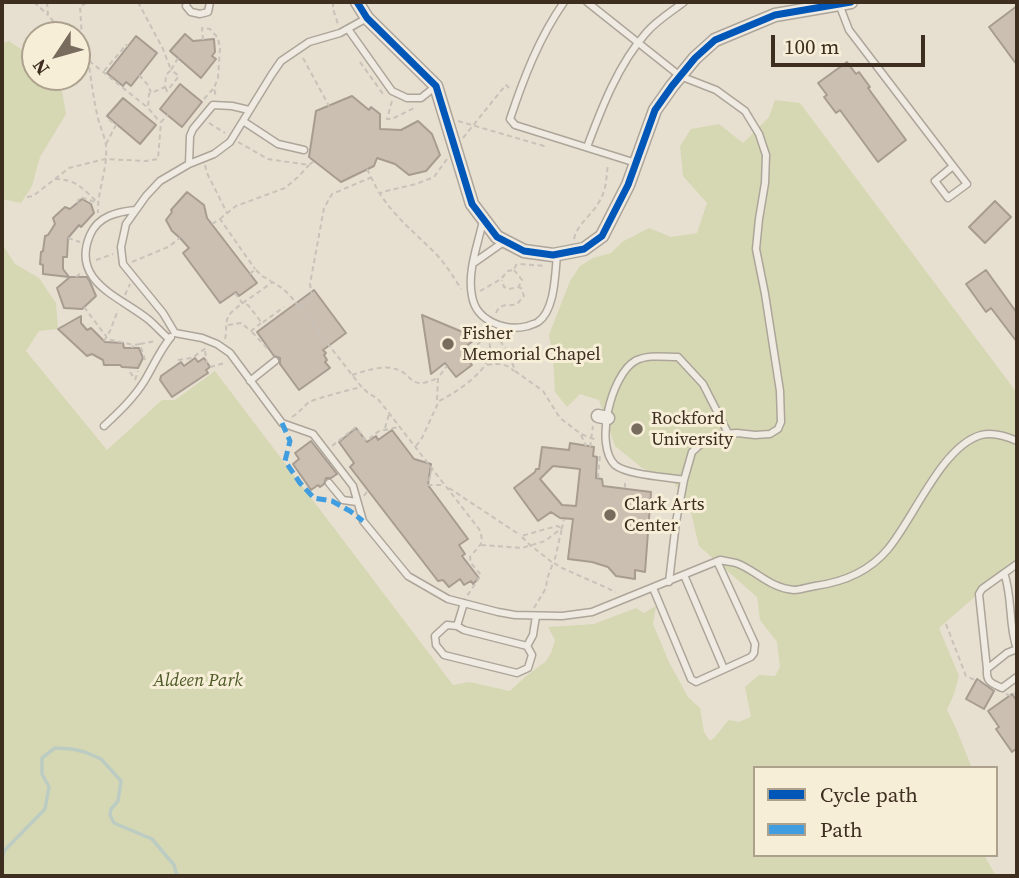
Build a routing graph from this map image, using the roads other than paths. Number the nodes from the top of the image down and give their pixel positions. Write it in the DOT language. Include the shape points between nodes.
graph roads {
  1 [pos="187,2"];
  2 [pos="210,2"];
  3 [pos="357,2"];
  4 [pos="564,2"];
  5 [pos="587,2"];
  6 [pos="684,2"];
  7 [pos="845,3"];
  8 [pos="367,18"];
  9 [pos="348,29"];
  10 [pos="639,42"];
  11 [pos="680,76"];
  12 [pos="436,86"];
  13 [pos="249,110"];
  14 [pos="243,121"];
  15 [pos="587,147"];
  16 [pos="304,150"];
  17 [pos="636,163"];
  18 [pos="189,164"];
  19 [pos="953,166"];
  20 [pos="135,210"];
  21 [pos="484,219"];
  22 [pos="505,241"];
  23 [pos="557,260"];
  24 [pos="474,263"];
  25 [pos="175,332"];
  26 [pos="167,342"];
  27 [pos="275,361"];
  28 [pos="250,380"];
  29 [pos="104,426"];
  30 [pos="728,433"];
  31 [pos="1017,441"];
  32 [pos="684,480"];
  33 [pos="329,483"];
  34 [pos="357,502"];
  35 [pos="717,561"];
  36 [pos="1017,564"];
  37 [pos="1004,573"];
  38 [pos="684,575"];
  39 [pos="669,582"];
  40 [pos="653,588"];
  41 [pos="466,604"];
  42 [pos="536,616"];
  43 [pos="457,626"];
  44 [pos="527,646"];
  45 [pos="987,668"];
  46 [pos="724,669"];
  47 [pos="1017,677"];
  1 -- 2 [label="lane" via="191,12 201,14 208,12"];
  3 -- 8 [label="street"];
  4 -- 15 [label="lane" via="525,74 510,119 516,125"];
  5 -- 10 [label="lane"];
  6 -- 10 [label="lane"];
  7 -- 11 [label="street" via="775,15 715,40"];
  7 -- 19 [label="lane" via="849,30"];
  8 -- 9 [label="lane"];
  8 -- 12 [label="street"];
  9 -- 12 [label="lane" via="392,91 421,98"];
  9 -- 13 [label="lane" via="309,42 281,61"];
  10 -- 11 [label="lane"];
  10 -- 15 [label="lane" via="601,109"];
  11 -- 17 [label="street" via="655,110"];
  11 -- 30 [label="lane" via="716,90 745,111 766,155 756,249 781,422 771,433"];
  12 -- 21 [label="street" via="472,204"];
  13 -- 14 [label="lane"];
  13 -- 18 [label="lane" via="213,105 190,136"];
  14 -- 16 [label="lane" via="278,144"];
  14 -- 18 [label="lane" via="230,142"];
  15 -- 17 [label="lane"];
  17 -- 23 [label="street" via="602,236"];
  18 -- 20 [label="lane" via="160,181"];
  19 -- 19 [label="lane" via="967,184 948,198 935,181"];
  20 -- 25 [label="lane" via="126,224 123,264"];
  20 -- 26 [label="lane" via="116,212 90,232 85,252 88,268 97,284 148,319"];
  21 -- 22 [label="street"];
  21 -- 24 [label="lane"];
  22 -- 23 [label="street"];
  22 -- 24 [label="lane"];
  23 -- 24 [label="lane" via="549,308 538,323 521,328 502,327 477,309 471,287"];
  25 -- 26 [label="lane"];
  25 -- 28 [label="lane" via="221,347"];
  26 -- 29 [label="lane" via="140,388"];
  27 -- 28 [label="lane"];
  28 -- 34 [label="lane" via="282,423 313,434 353,486"];
  30 -- 32 [label="lane" via="692,452"];
  30 -- 32 [label="lane" via="703,384 678,357 650,356 634,361 622,374 600,420 608,455 625,471"];
  31 -- 35 [label="lane" via="984,434 969,440 950,456 888,549 853,577 794,590 770,584 738,564"];
  32 -- 39 [label="lane"];
  33 -- 34 [label="lane" via="343,500"];
  34 -- 41 [label="lane" via="363,522 408,576"];
  35 -- 38 [label="lane"];
  35 -- 46 [label="lane" via="755,644 751,657"];
  36 -- 37 [label="lane"];
  37 -- 45 [label="lane" via="979,594"];
  37 -- 45 [label="lane" via="1017,649"];
  38 -- 39 [label="lane"];
  38 -- 46 [label="lane"];
  39 -- 40 [label="lane"];
  40 -- 42 [label="lane" via="592,612"];
  40 -- 46 [label="lane" via="691,680"];
  41 -- 42 [label="lane"];
  41 -- 43 [label="lane"];
  42 -- 44 [label="lane"];
  43 -- 44 [label="lane"];
  43 -- 44 [label="lane" via="447,625 435,636 444,655 517,673 528,668 532,655"];
  45 -- 47 [label="lane" via="990,682 1002,688"];
}
